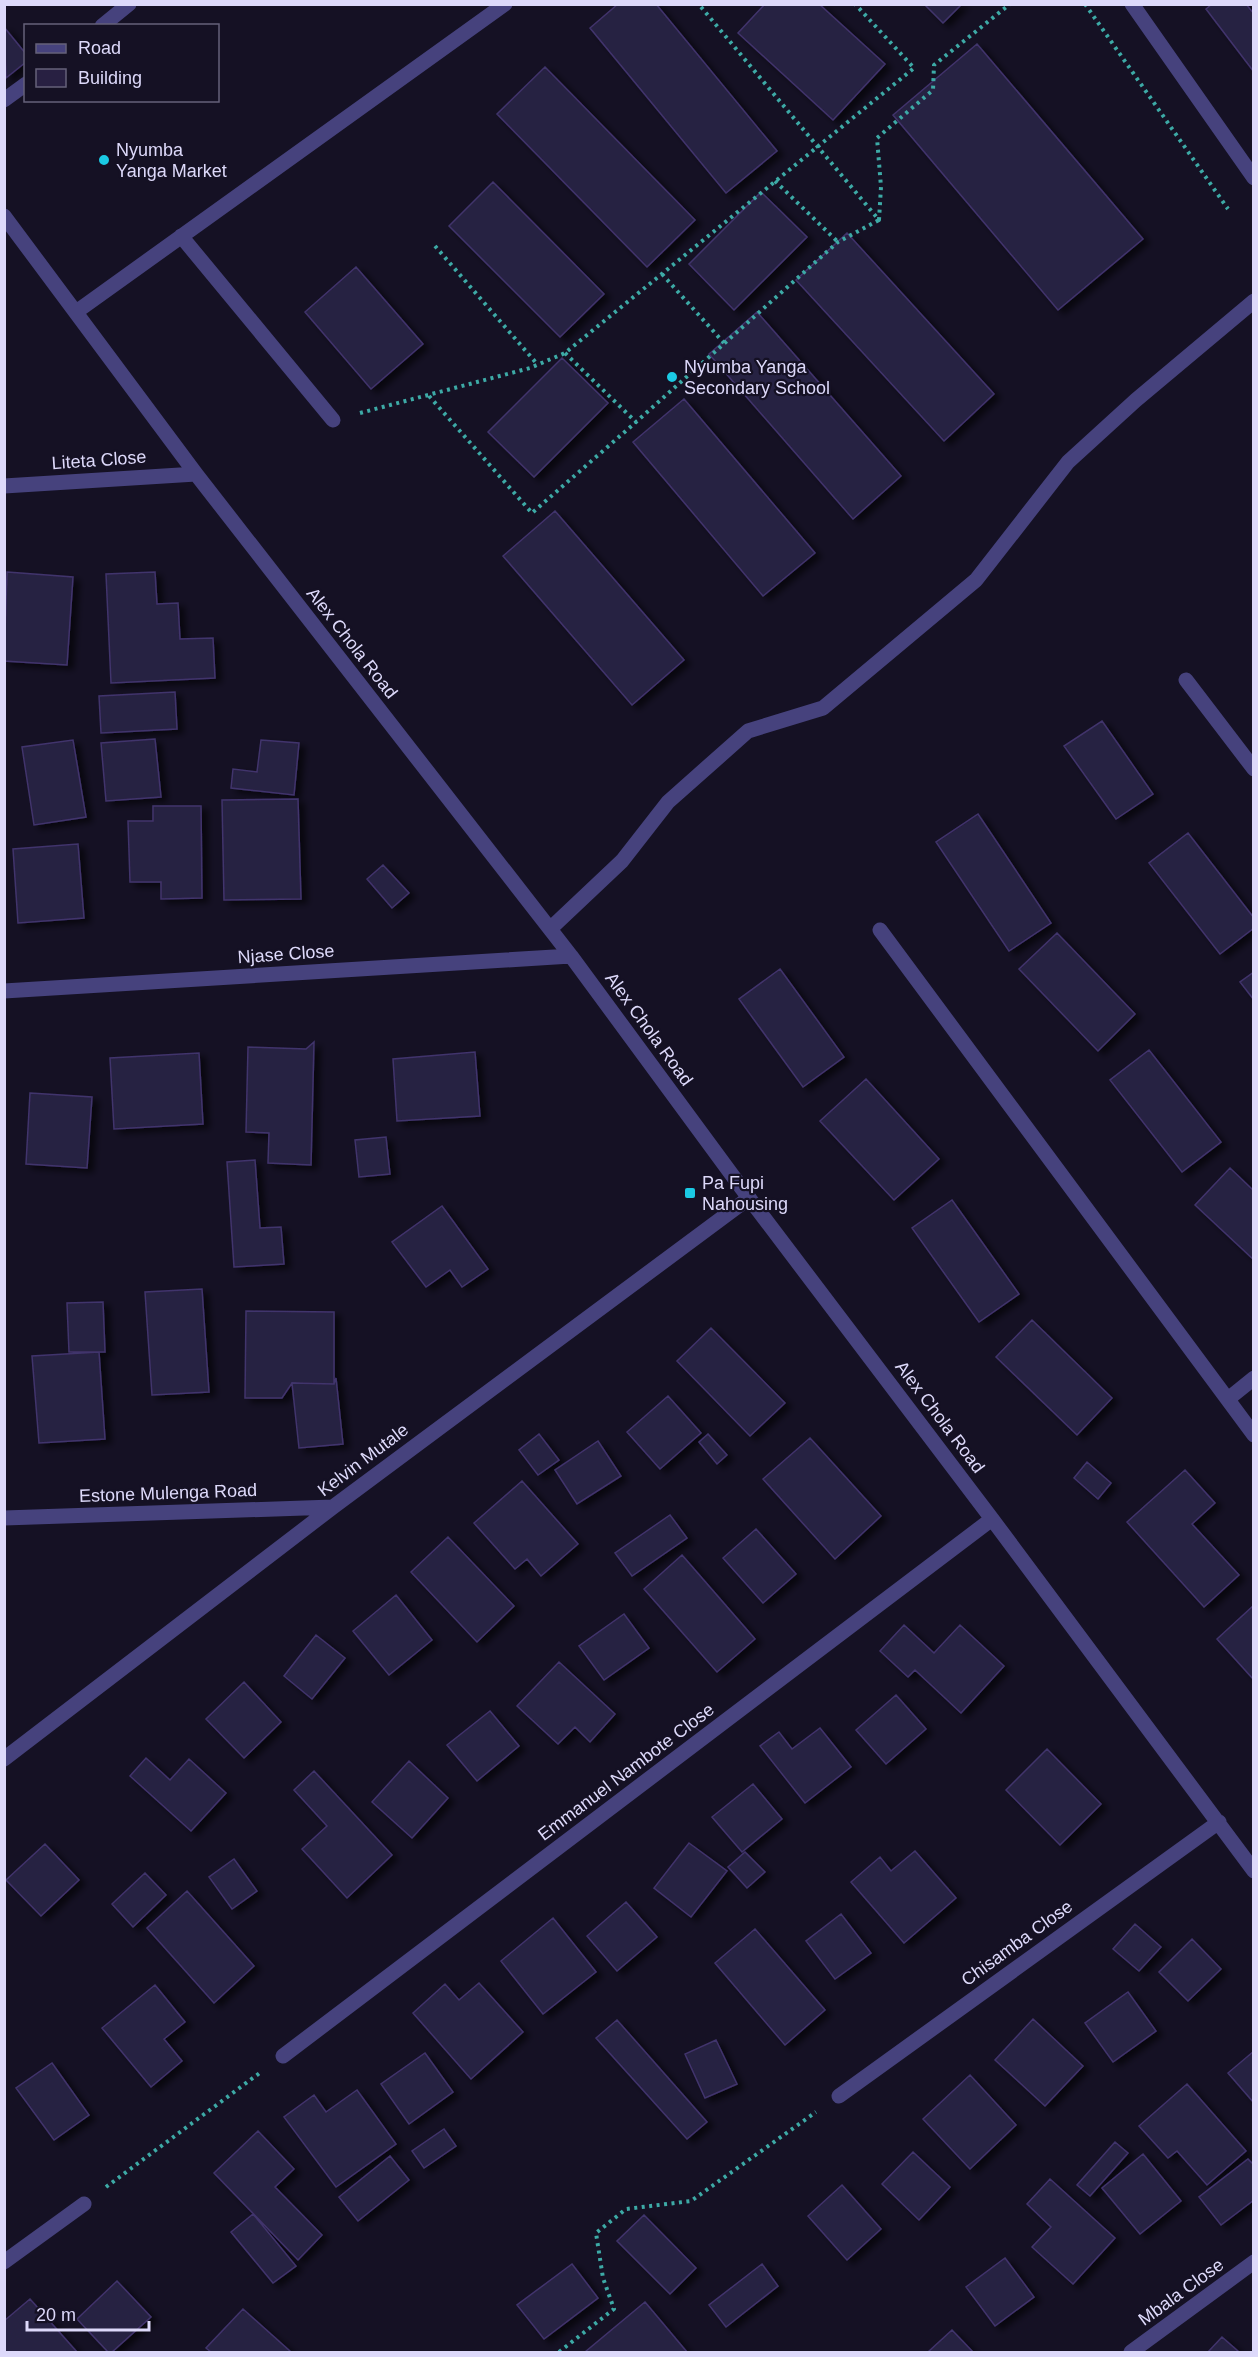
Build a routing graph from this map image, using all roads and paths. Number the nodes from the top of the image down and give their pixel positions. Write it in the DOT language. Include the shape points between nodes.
graph roads {
  1 [pos="129,4"];
  2 [pos="505,4"];
  3 [pos="855,4"];
  4 [pos="1010,4"];
  5 [pos="1085,4"];
  6 [pos="1132,4"];
  7 [pos="701,7"];
  8 [pos="104,24"];
  9 [pos="24,85"];
  10 [pos="4,100"];
  11 [pos="818,147"];
  12 [pos="1254,178"];
  13 [pos="775,181"];
  14 [pos="1228,209"];
  15 [pos="4,216"];
  16 [pos="879,220"];
  17 [pos="181,236"];
  18 [pos="838,242"];
  19 [pos="435,246"];
  20 [pos="662,274"];
  21 [pos="1254,301"];
  22 [pos="76,312"];
  23 [pos="724,344"];
  24 [pos="565,353"];
  25 [pos="538,365"];
  26 [pos="429,396"];
  27 [pos="333,420"];
  28 [pos="636,422"];
  29 [pos="196,474"];
  30 [pos="4,486"];
  31 [pos="1186,680"];
  32 [pos="1254,769"];
  33 [pos="550,928"];
  34 [pos="880,930"];
  35 [pos="571,956"];
  36 [pos="4,991"];
  37 [pos="749,1198"];
  38 [pos="1254,1378"];
  39 [pos="1228,1399"];
  40 [pos="1254,1435"];
  41 [pos="333,1507"];
  42 [pos="4,1518"];
  43 [pos="992,1519"];
  44 [pos="4,1759"];
  45 [pos="1219,1822"];
  46 [pos="1254,1871"];
  47 [pos="283,2056"];
  48 [pos="839,2096"];
  49 [pos="84,2204"];
  50 [pos="4,2262"];
  51 [pos="1254,2262"];
  52 [pos="559,2352"];
  53 [pos="1131,2352"];
  1 -- 8 [label="street"];
  2 -- 17 [label="street"];
  3 -- 11 [label="path" via="914,68"];
  4 -- 16 [label="path" via="934,65 933,90 877,138"];
  5 -- 14 [label="path"];
  6 -- 12 [label="street"];
  7 -- 11 [label="path"];
  9 -- 10 [label="street"];
  11 -- 13 [label="path"];
  11 -- 16 [label="path"];
  13 -- 18 [label="path"];
  13 -- 20 [label="path"];
  15 -- 22 [label="street, Alex Chola Road"];
  16 -- 18 [label="path"];
  17 -- 22 [label="street"];
  17 -- 27 [label="street"];
  18 -- 23 [label="path"];
  19 -- 25 [label="path"];
  20 -- 23 [label="path"];
  20 -- 24 [label="path"];
  21 -- 33 [label="street" via="1068,462 976,580 823,708 748,731 668,802 622,861"];
  22 -- 29 [label="street, Alex Chola Road"];
  23 -- 28 [label="path"];
  24 -- 25 [label="path"];
  24 -- 28 [label="path"];
  25 -- 26 [label="path"];
  26 -- 27 [label="path"];
  26 -- 28 [label="path" via="532,513"];
  29 -- 30 [label="street, Liteta Close"];
  29 -- 33 [label="street, Alex Chola Road"];
  31 -- 32 [label="street"];
  33 -- 35 [label="street, Alex Chola Road"];
  34 -- 39 [label="street"];
  35 -- 36 [label="street, Njase Close"];
  35 -- 37 [label="street, Alex Chola Road"];
  37 -- 41 [label="street, Kelvin Mutale"];
  37 -- 43 [label="street, Alex Chola Road"];
  38 -- 39 [label="street"];
  39 -- 40 [label="street"];
  41 -- 42 [label="street, Estone Mulenga Road"];
  41 -- 44 [label="street, Kelvin Mutale"];
  43 -- 45 [label="street, Alex Chola Road"];
  43 -- 47 [label="street, Emmanuel Nambote Close"];
  45 -- 46 [label="street, Alex Chola Road"];
  45 -- 48 [label="street, Chisamba Close"];
  47 -- 49 [label="path"];
  48 -- 52 [label="path" via="691,2201 626,2209 596,2233 603,2278 614,2308"];
  49 -- 50 [label="street"];
  51 -- 53 [label="street, Mbala Close"];
}
